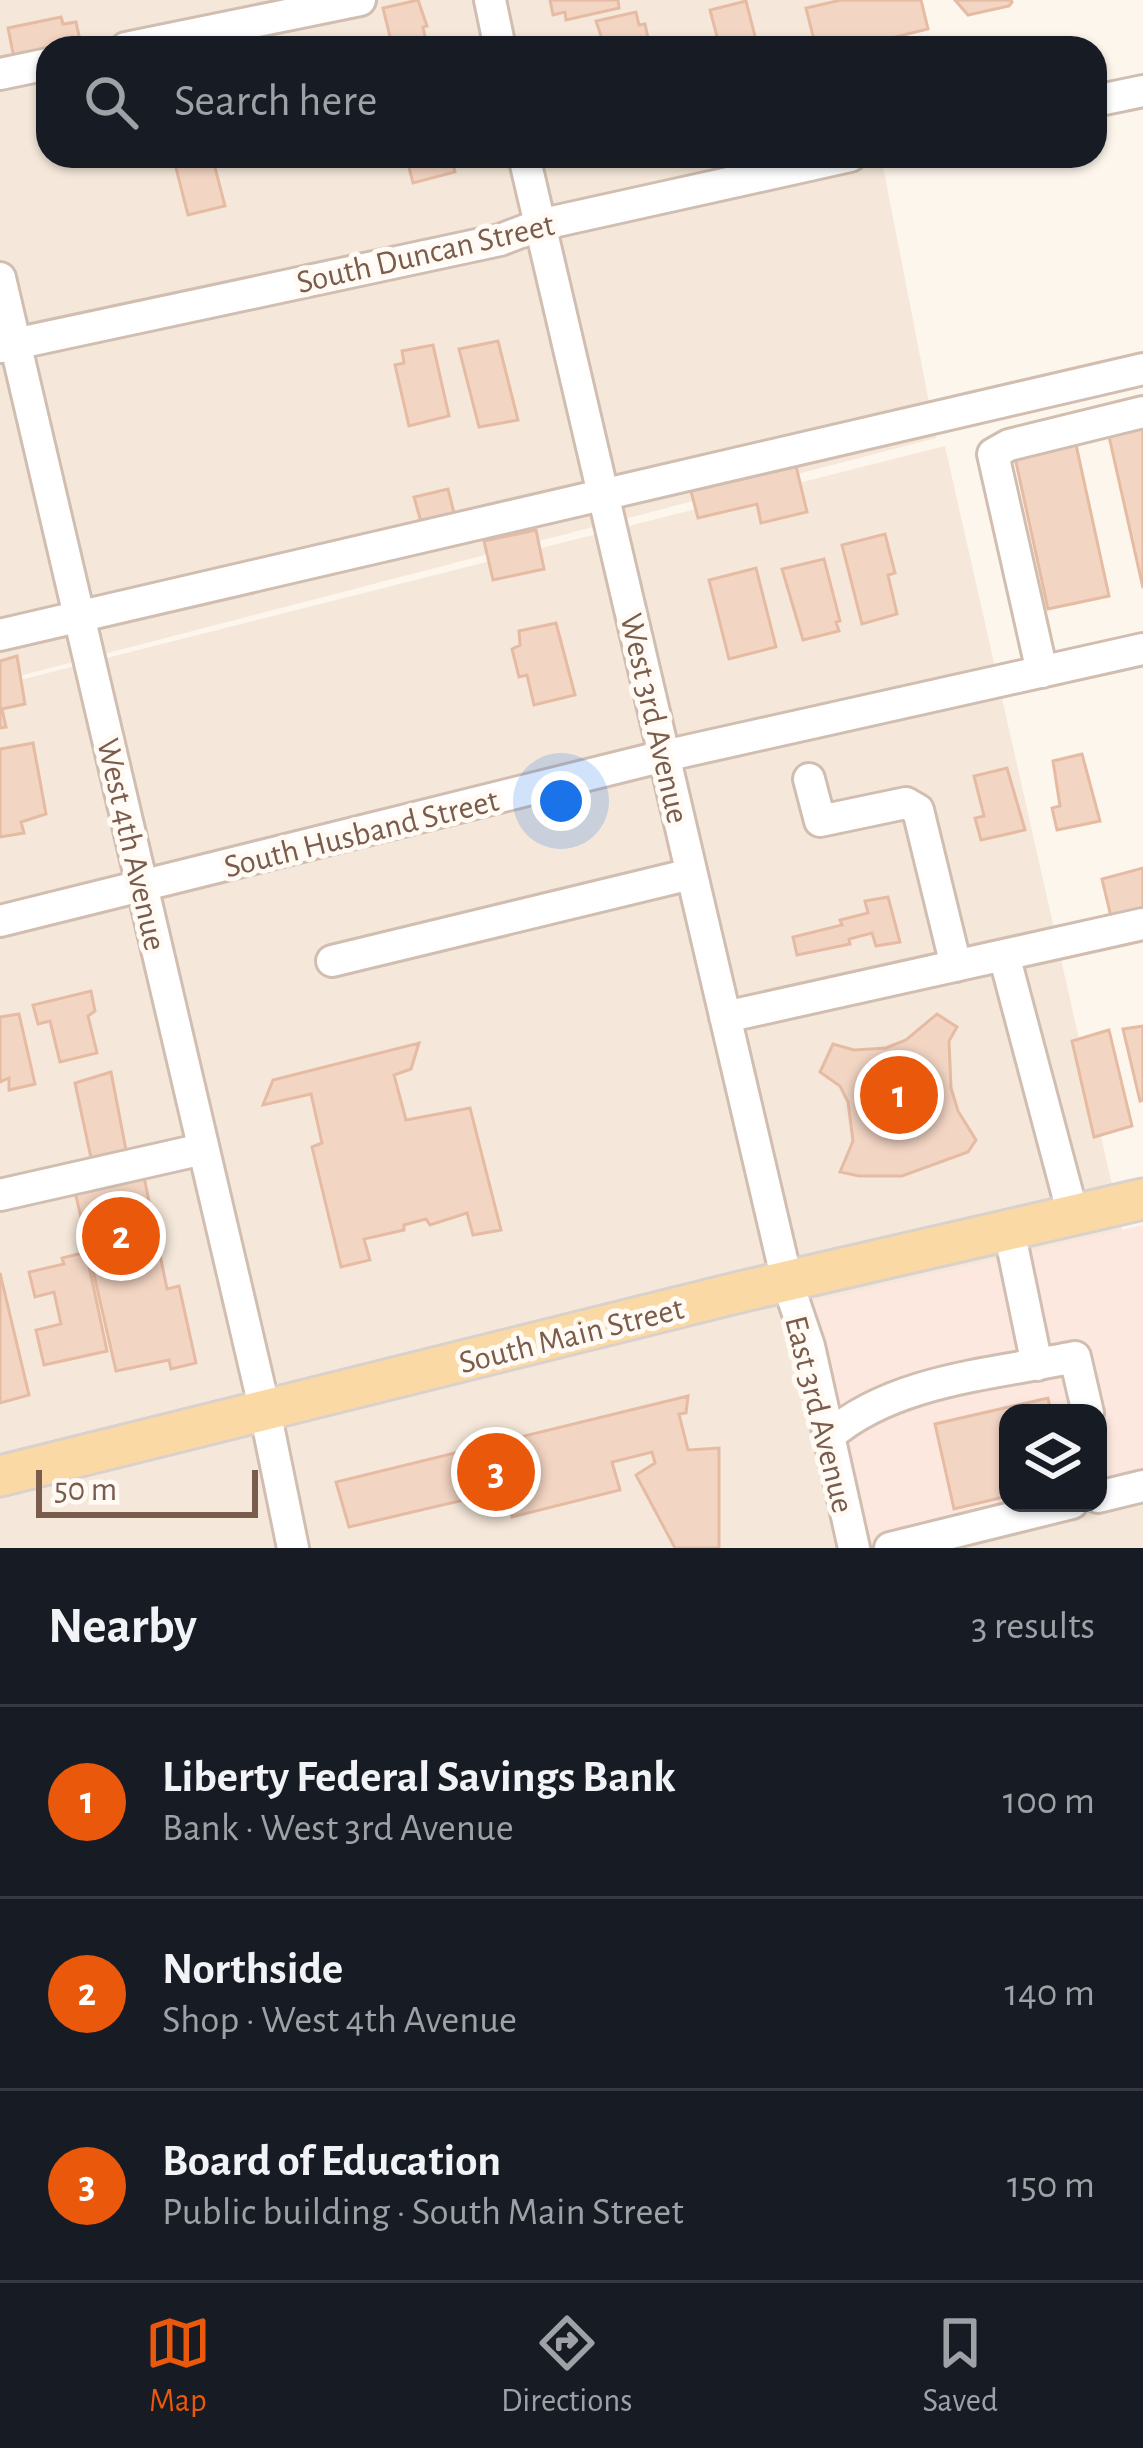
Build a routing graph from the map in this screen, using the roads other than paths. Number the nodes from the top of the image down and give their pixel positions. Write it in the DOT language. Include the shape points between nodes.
graph roads {
  1 [pos="360,0"];
  2 [pos="490,0"];
  3 [pos="184,36"];
  4 [pos="498,36"];
  5 [pos="36,66"];
  6 [pos="0,74"];
  7 [pos="1143,91"];
  8 [pos="1107,98"];
  9 [pos="526,168"];
  10 [pos="796,168"];
  11 [pos="538,225"];
  12 [pos="0,278"];
  13 [pos="8,346"];
  14 [pos="1143,369"];
  15 [pos="1143,412"];
  16 [pos="604,495"];
  17 [pos="80,616"];
  18 [pos="0,635"];
  19 [pos="1143,649"];
  20 [pos="1042,671"];
  21 [pos="664,756"];
  22 [pos="809,779"];
  23 [pos="691,874"];
  24 [pos="142,886"];
  25 [pos="0,921"];
  26 [pos="1143,924"];
  27 [pos="1004,955"];
  28 [pos="332,961"];
  29 [pos="956,966"];
  30 [pos="725,1017"];
  31 [pos="203,1149"];
  32 [pos="0,1195"];
  33 [pos="1143,1199"];
  34 [pos="1073,1215"];
  35 [pos="1009,1230"];
  36 [pos="787,1281"];
  37 [pos="1037,1365"];
  38 [pos="818,1385"];
  39 [pos="889,1396"];
  40 [pos="1086,1404"];
  41 [pos="265,1411"];
  42 [pos="829,1436"];
  43 [pos="0,1476"];
  44 [pos="1143,1486"];
  45 [pos="1107,1495"];
  46 [pos="1036,1512"];
  47 [pos="293,1548"];
  48 [pos="854,1548"];
  49 [pos="890,1548"];
  1 -- 3 [label="street"];
  2 -- 4 [label="street"];
  5 -- 6 [label="street"];
  7 -- 8 [label="street"];
  9 -- 11 [label="street, West 3rd Avenue"];
  10 -- 11 [label="street, South Duncan Street"];
  11 -- 13 [label="street, South Duncan Street" via="500,240"];
  11 -- 16 [label="street, West 3rd Avenue"];
  12 -- 13 [label="street, West 4th Avenue"];
  13 -- 17 [label="street, West 4th Avenue"];
  14 -- 16 [label="street"];
  15 -- 20 [label="street" via="993,454"];
  16 -- 17 [label="street"];
  16 -- 21 [label="street, West 3rd Avenue"];
  17 -- 18 [label="street"];
  17 -- 24 [label="street, West 4th Avenue"];
  19 -- 20 [label="street, South Husband Street"];
  20 -- 21 [label="street, South Husband Street"];
  21 -- 23 [label="street, West 3rd Avenue"];
  21 -- 24 [label="street, South Husband Street"];
  22 -- 29 [label="street" via="820,821 906,802 918,810"];
  23 -- 28 [label="street"];
  23 -- 30 [label="street, West 3rd Avenue"];
  24 -- 25 [label="street, South Husband Street"];
  24 -- 31 [label="street, West 4th Avenue"];
  26 -- 27 [label="street"];
  27 -- 29 [label="street"];
  27 -- 34 [label="street"];
  29 -- 30 [label="street"];
  30 -- 36 [label="street, West 3rd Avenue"];
  31 -- 32 [label="street"];
  31 -- 41 [label="street, West 4th Avenue"];
  33 -- 34 [label="main road, South Main Street"];
  34 -- 35 [label="main road, South Main Street"];
  35 -- 36 [label="main road, South Main Street"];
  35 -- 37 [label="street"];
  36 -- 38 [label="street, East 3rd Avenue"];
  36 -- 41 [label="main road, South Main Street"];
  37 -- 39 [label="street"];
  37 -- 40 [label="street" via="1076,1358"];
  38 -- 39 [label="street"];
  38 -- 42 [label="street, East 3rd Avenue"];
  39 -- 42 [label="street"];
  41 -- 43 [label="main road, South Main Street"];
  41 -- 47 [label="street, West 4th Avenue"];
  42 -- 48 [label="street, East 3rd Avenue"];
  44 -- 45 [label="street"];
  46 -- 49 [label="street"];
}
